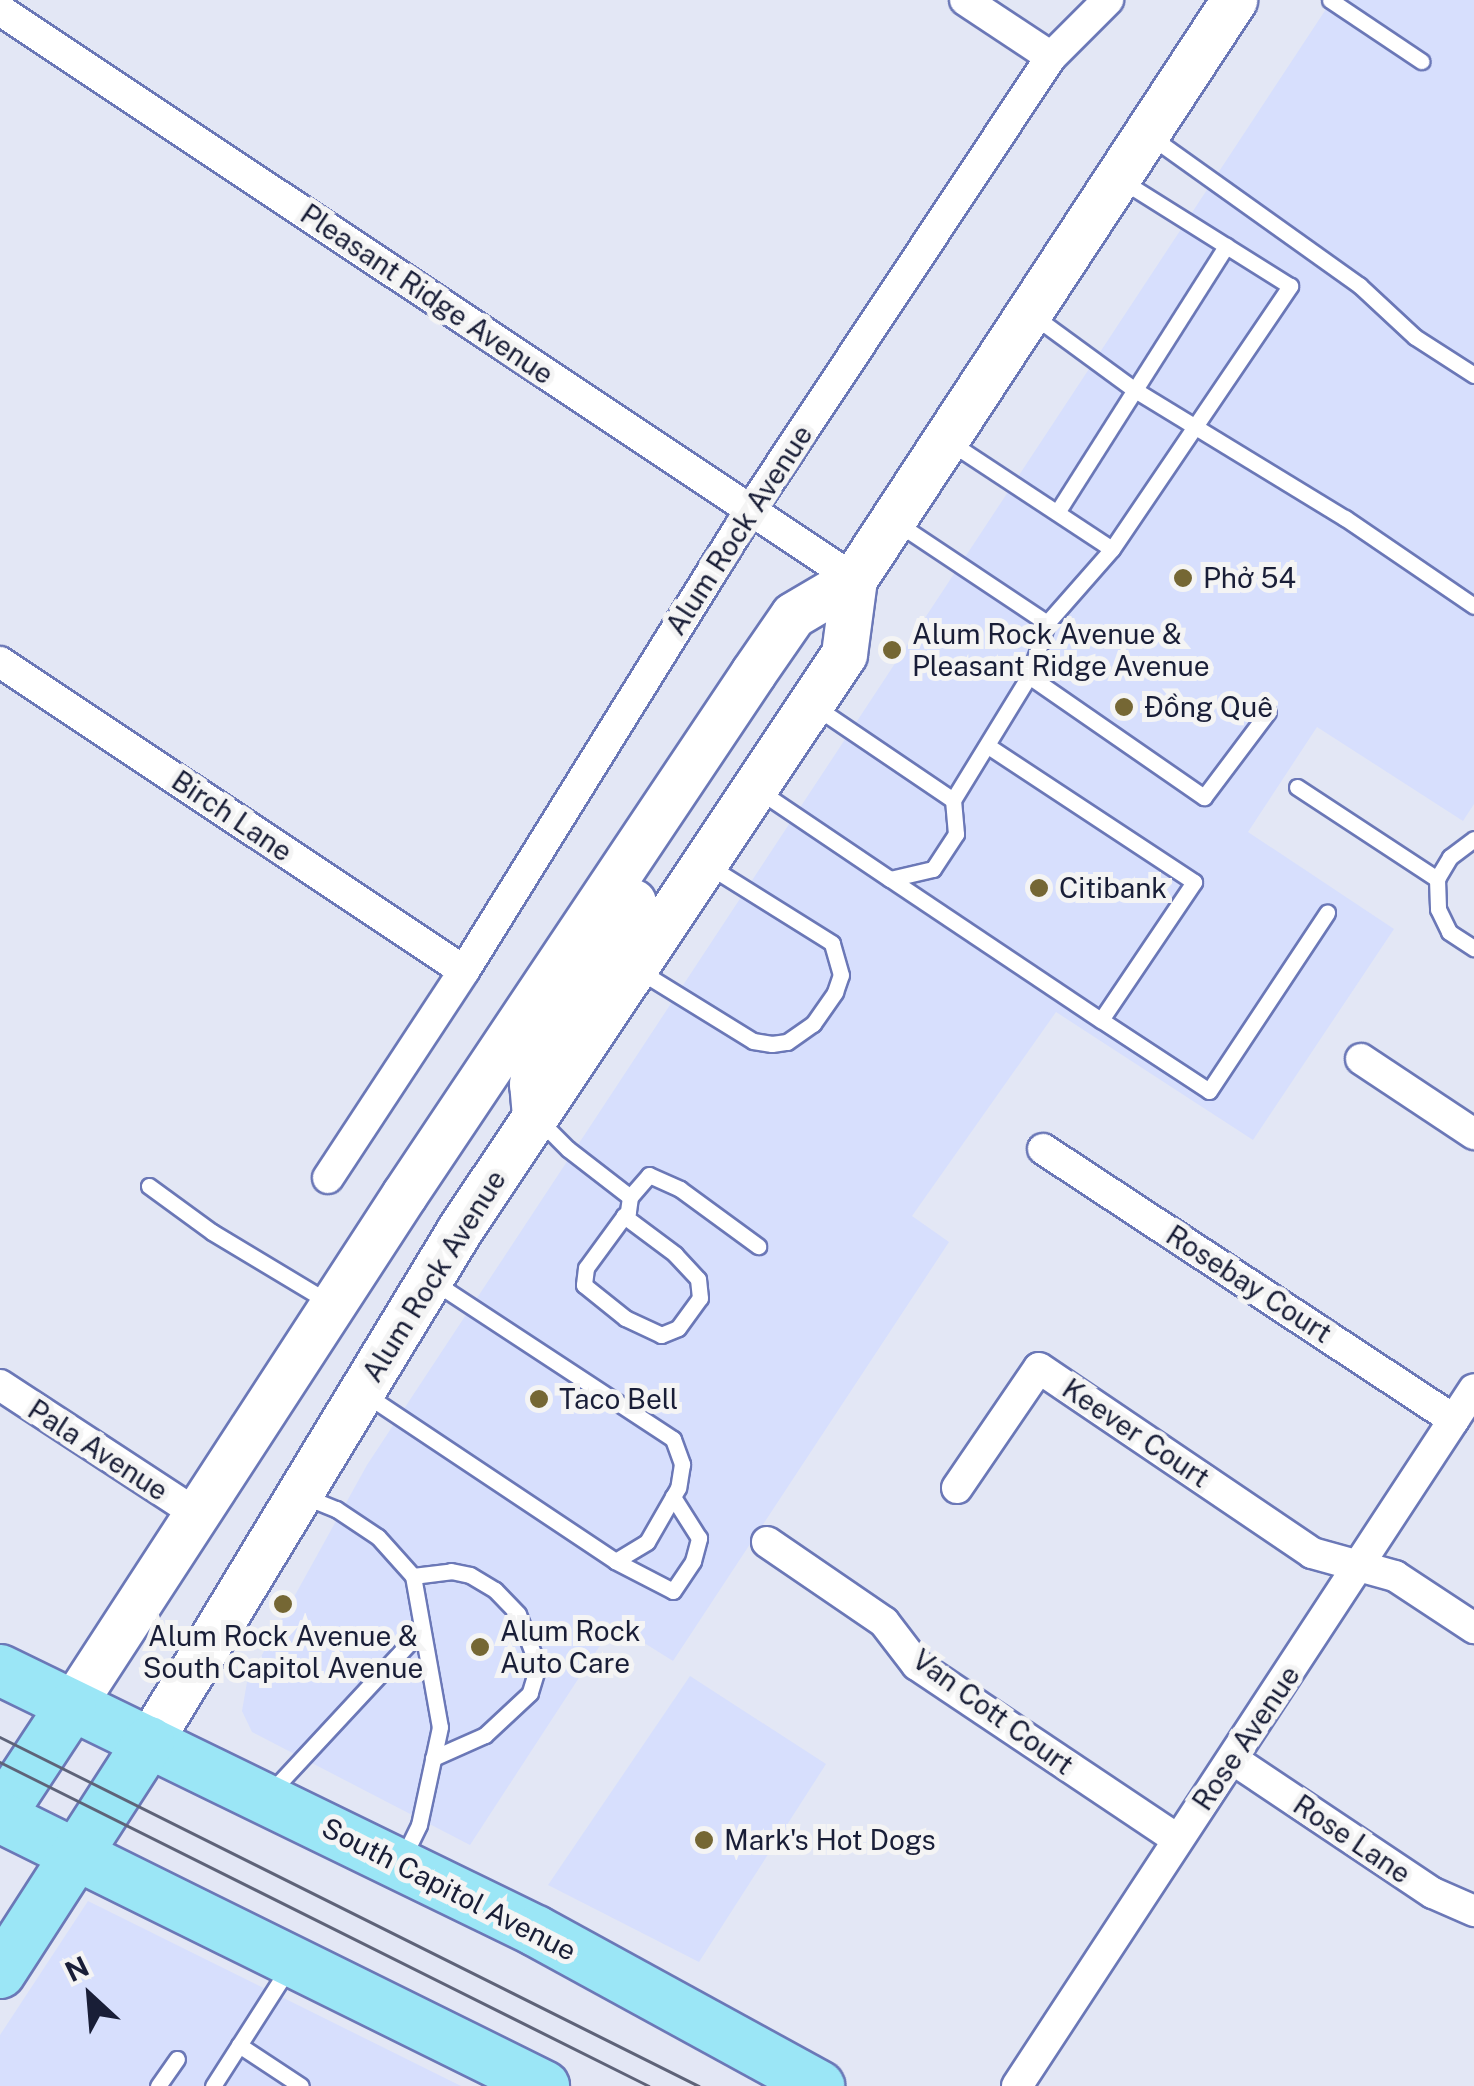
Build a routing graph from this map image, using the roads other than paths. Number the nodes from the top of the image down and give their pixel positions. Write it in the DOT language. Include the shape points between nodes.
graph roads {
  1 [pos="965,0"];
  2 [pos="1108,0"];
  3 [pos="1234,0"];
  4 [pos="1330,0"];
  5 [pos="0,10"];
  6 [pos="1051,57"];
  7 [pos="1421,61"];
  8 [pos="1146,134"];
  9 [pos="1117,178"];
  10 [pos="1226,246"];
  11 [pos="1028,313"];
  12 [pos="1474,375"];
  13 [pos="1134,390"];
  14 [pos="1198,428"];
  15 [pos="945,439"];
  16 [pos="750,509"];
  17 [pos="1058,511"];
  18 [pos="892,520"];
  19 [pos="1112,549"];
  20 [pos="854,579"];
  21 [pos="1474,606"];
  22 [pos="1047,623"];
  23 [pos="0,662"];
  24 [pos="1028,676"];
  25 [pos="811,704"];
  26 [pos="1268,712"];
  27 [pos="988,746"];
  28 [pos="1297,787"];
  29 [pos="755,788"];
  30 [pos="953,800"];
  31 [pos="1474,838"];
  32 [pos="626,861"];
  33 [pos="705,863"];
  34 [pos="890,879"];
  35 [pos="1438,879"];
  36 [pos="1328,913"];
  37 [pos="1474,948"];
  38 [pos="634,968"];
  39 [pos="464,970"];
  40 [pos="1102,1020"];
  41 [pos="1361,1060"];
  42 [pos="535,1116"];
  43 [pos="1474,1134"];
  44 [pos="1044,1149"];
  45 [pos="328,1178"];
  46 [pos="148,1186"];
  47 [pos="630,1198"];
  48 [pos="624,1216"];
  49 [pos="758,1246"];
  50 [pos="429,1278"];
  51 [pos="333,1305"];
  52 [pos="0,1385"];
  53 [pos="1474,1390"];
  54 [pos="362,1392"];
  55 [pos="1454,1420"];
  56 [pos="957,1488"];
  57 [pos="301,1496"];
  58 [pos="673,1497"];
  59 [pos="197,1514"];
  60 [pos="767,1542"];
  61 [pos="615,1560"];
  62 [pos="1360,1566"];
  63 [pos="413,1576"];
  64 [pos="1474,1628"];
  65 [pos="422,1629"];
  66 [pos="0,1670"];
  67 [pos="71,1707"];
  68 [pos="149,1742"];
  69 [pos="433,1758"];
  70 [pos="1234,1760"];
  71 [pos="266,1797"];
  72 [pos="0,1816"];
  73 [pos="1177,1839"];
  74 [pos="76,1855"];
  75 [pos="401,1864"];
  76 [pos="1474,1910"];
  77 [pos="293,1962"];
  78 [pos="0,1974"];
  79 [pos="239,2045"];
  80 [pos="177,2059"];
  81 [pos="158,2086"];
  82 [pos="213,2086"];
  83 [pos="301,2086"];
  84 [pos="544,2086"];
  85 [pos="819,2086"];
  86 [pos="1017,2086"];
  1 -- 6 [label="street"];
  2 -- 6 [label="street, Alum Rock Avenue"];
  3 -- 8 [label="main road, Alum Rock Avenue"];
  4 -- 7 [label="lane"];
  5 -- 16 [label="street, Pleasant Ridge Avenue"];
  6 -- 16 [label="street, Alum Rock Avenue"];
  8 -- 9 [label="main road, Alum Rock Avenue"];
  8 -- 12 [label="lane"];
  9 -- 10 [label="lane"];
  9 -- 11 [label="main road, Alum Rock Avenue"];
  10 -- 13 [label="lane"];
  10 -- 14 [label="lane" via="1290,286"];
  11 -- 13 [label="lane"];
  11 -- 15 [label="main road, Alum Rock Avenue"];
  13 -- 14 [label="lane"];
  13 -- 17 [label="lane"];
  14 -- 19 [label="lane"];
  14 -- 21 [label="lane"];
  15 -- 17 [label="lane"];
  15 -- 18 [label="main road, Alum Rock Avenue"];
  16 -- 20 [label="street, Pleasant Ridge Avenue"];
  16 -- 39 [label="street, Alum Rock Avenue"];
  17 -- 19 [label="lane"];
  18 -- 20 [label="main road, Alum Rock Avenue"];
  18 -- 22 [label="lane"];
  19 -- 22 [label="lane"];
  20 -- 25 [label="main road, Alum Rock Avenue" via="844,654"];
  20 -- 32 [label="main road, Alum Rock Avenue" via="793,615"];
  22 -- 24 [label="lane"];
  23 -- 39 [label="street, Birch Lane"];
  24 -- 26 [label="lane" via="1204,797"];
  24 -- 27 [label="lane"];
  25 -- 29 [label="main road, Alum Rock Avenue"];
  25 -- 30 [label="lane"];
  27 -- 30 [label="lane"];
  27 -- 40 [label="lane" via="1194,882"];
  28 -- 35 [label="lane"];
  29 -- 33 [label="main road, Alum Rock Avenue"];
  29 -- 34 [label="lane"];
  30 -- 34 [label="lane" via="956,834 932,869"];
  31 -- 35 [label="lane"];
  32 -- 42 [label="main road" via="633,906 536,1057"];
  32 -- 51 [label="main road, Alum Rock Avenue"];
  33 -- 38 [label="main road, Alum Rock Avenue"];
  33 -- 38 [label="lane" via="832,943 841,975 836,992 813,1024 772,1044 753,1041"];
  34 -- 40 [label="lane"];
  35 -- 37 [label="lane" via="1438,909 1449,932"];
  36 -- 40 [label="lane" via="1209,1091"];
  38 -- 42 [label="main road, Alum Rock Avenue"];
  39 -- 45 [label="street, Alum Rock Avenue"];
  41 -- 43 [label="street"];
  42 -- 47 [label="lane"];
  42 -- 50 [label="main road, Alum Rock Avenue"];
  44 -- 55 [label="street, Rosebay Court"];
  46 -- 51 [label="lane"];
  47 -- 48 [label="lane"];
  47 -- 49 [label="lane" via="648,1175 680,1188"];
  48 -- 48 [label="lane" via="586,1268 584,1285 626,1318 662,1335 678,1328 700,1298 698,1279"];
  50 -- 54 [label="main road, Alum Rock Avenue"];
  50 -- 58 [label="lane" via="673,1439 682,1464"];
  51 -- 59 [label="main road, Alum Rock Avenue"];
  52 -- 59 [label="street, Pala Avenue"];
  53 -- 55 [label="street, Rose Avenue"];
  54 -- 57 [label="main road, Alum Rock Avenue"];
  54 -- 61 [label="lane"];
  55 -- 62 [label="street, Rose Avenue"];
  56 -- 62 [label="street, Keever Court" via="1039,1368 1312,1553"];
  57 -- 63 [label="lane" via="378,1537"];
  57 -- 68 [label="main road, Alum Rock Avenue"];
  58 -- 61 [label="lane" via="647,1542"];
  58 -- 61 [label="lane" via="699,1538 673,1591"];
  59 -- 67 [label="main road, Alum Rock Avenue"];
  60 -- 73 [label="street, Van Cott Court" via="884,1622 916,1665"];
  62 -- 64 [label="street" via="1394,1576"];
  62 -- 70 [label="street, Rose Avenue"];
  63 -- 65 [label="lane"];
  63 -- 69 [label="lane" via="452,1571 495,1590 518,1614 538,1666 530,1693 485,1736"];
  65 -- 69 [label="lane" via="440,1727"];
  65 -- 71 [label="lane"];
  66 -- 67 [label="main road, South Capitol Avenue"];
  67 -- 68 [label="main road, South Capitol Avenue"];
  67 -- 72 [label="main road, Alum Rock Avenue"];
  68 -- 71 [label="main road, South Capitol Avenue"];
  68 -- 74 [label="main road, Alum Rock Avenue"];
  69 -- 75 [label="lane" via="419,1824"];
  70 -- 73 [label="street, Rose Avenue"];
  70 -- 76 [label="street, Rose Lane" via="1433,1893"];
  71 -- 75 [label="main road, South Capitol Avenue"];
  72 -- 74 [label="main road"];
  73 -- 86 [label="street, Rose Avenue"];
  74 -- 77 [label="main road"];
  74 -- 78 [label="main road, Alum Rock Avenue"];
  75 -- 85 [label="main road, South Capitol Avenue" via="536,1930"];
  77 -- 79 [label="lane"];
  77 -- 84 [label="main road"];
  79 -- 82 [label="lane"];
  79 -- 83 [label="lane"];
  80 -- 81 [label="lane"];
}
